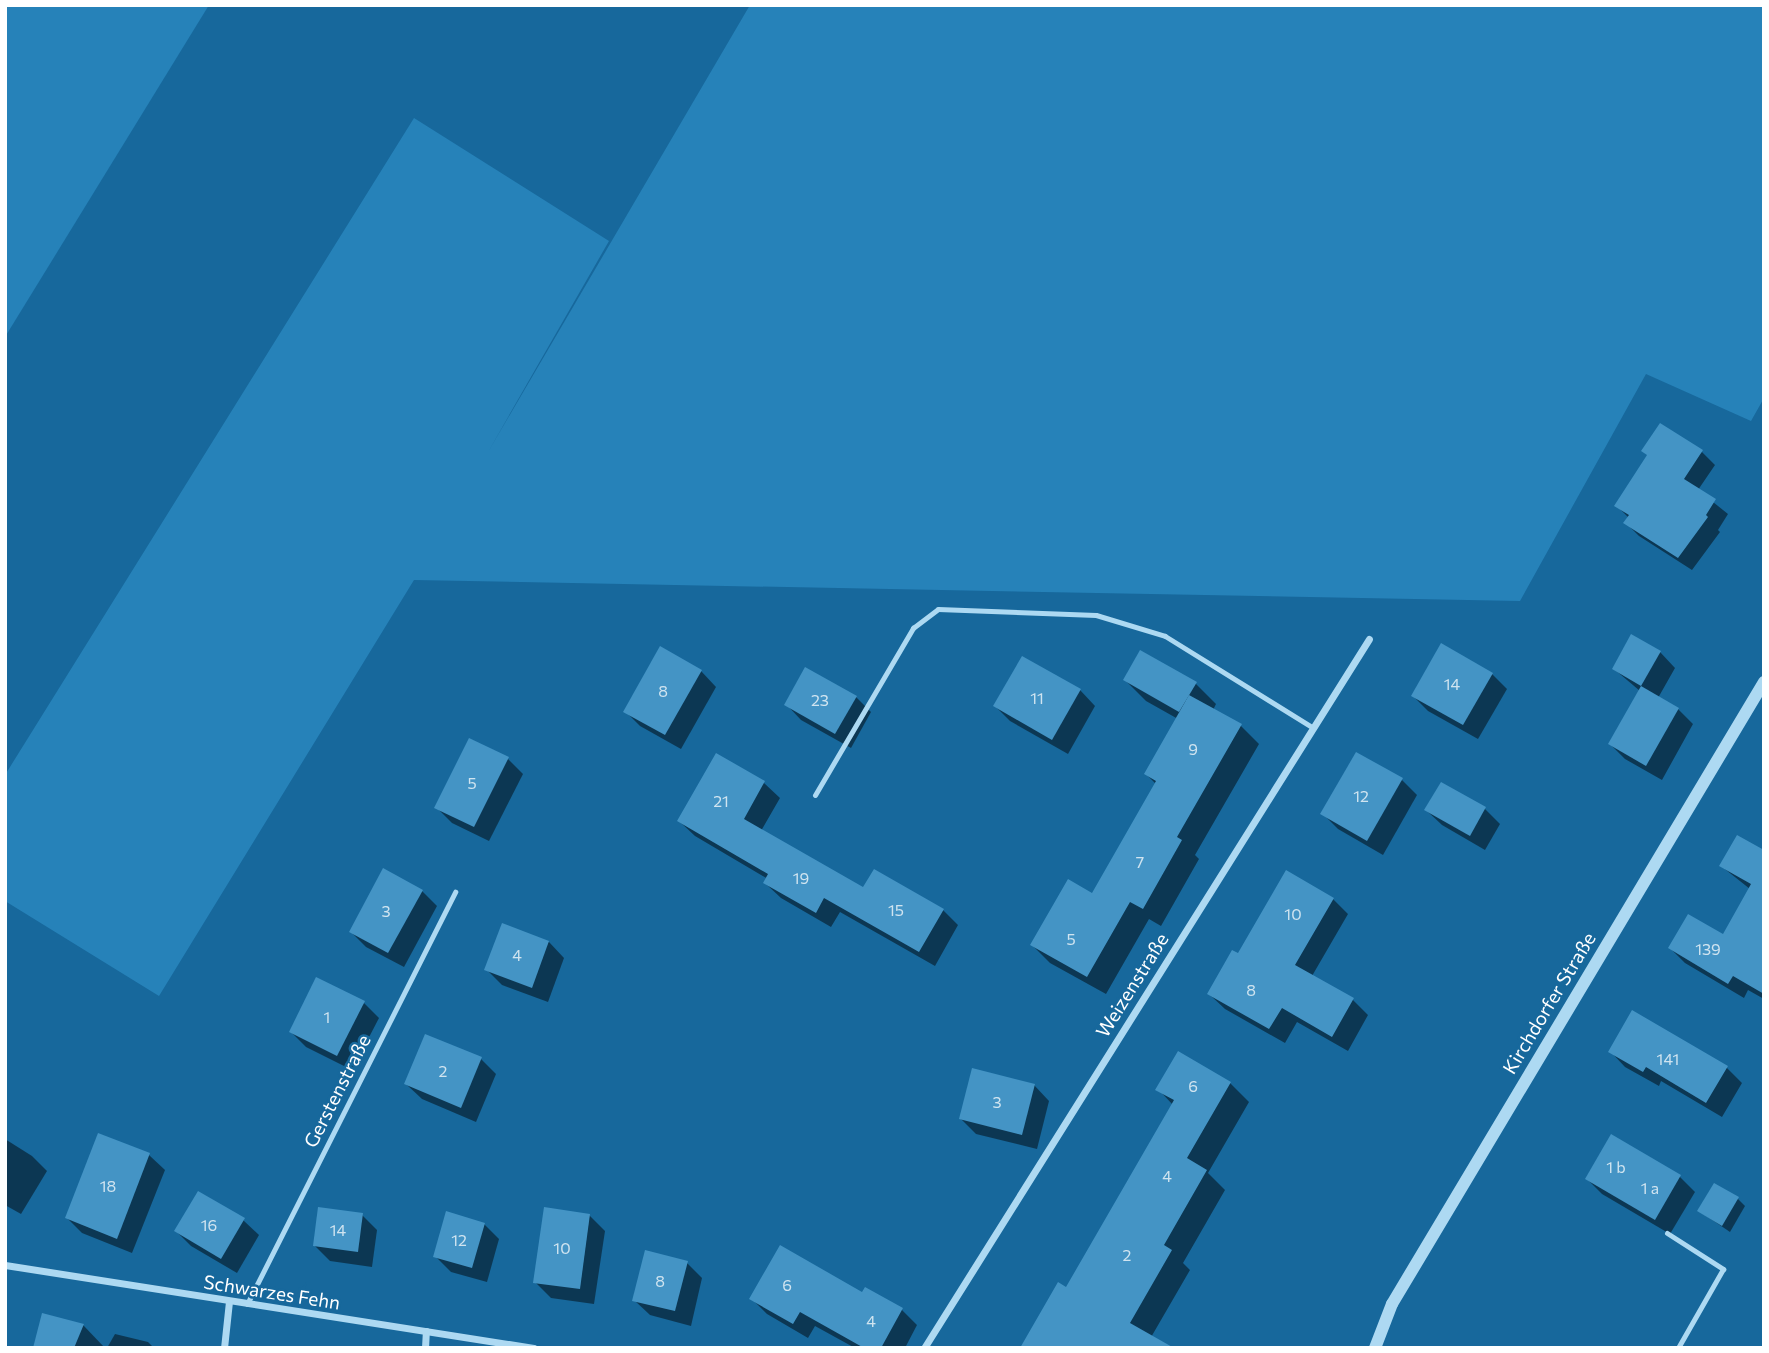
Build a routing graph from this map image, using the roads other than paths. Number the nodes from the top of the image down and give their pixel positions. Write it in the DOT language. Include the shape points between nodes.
graph roads {
  1 [pos="1369,639"];
  2 [pos="1764,682"];
  3 [pos="1312,727"];
  4 [pos="814,795"];
  5 [pos="455,892"];
  6 [pos="1667,1233"];
  7 [pos="5,1265"];
  8 [pos="229,1301"];
  9 [pos="247,1304"];
  10 [pos="426,1332"];
  11 [pos="224,1348"];
  12 [pos="425,1348"];
  13 [pos="534,1348"];
  14 [pos="924,1348"];
  15 [pos="1375,1348"];
  16 [pos="1678,1348"];
  1 -- 3 [label="street, Weizenstraße"];
  2 -- 15 [label="street, Kirchdorfer Straße" via="1392,1304"];
  3 -- 4 [label="lane" via="1166,636 1096,615 938,609 913,628"];
  3 -- 14 [label="street, Weizenstraße"];
  5 -- 9 [label="lane, Gerstenstraße"];
  6 -- 16 [label="lane" via="1723,1269"];
  7 -- 8 [label="street, Schwarzes Fehn"];
  8 -- 9 [label="street, Schwarzes Fehn"];
  8 -- 11 [label="street"];
  9 -- 10 [label="street, Schwarzes Fehn"];
  10 -- 12 [label="street"];
  10 -- 13 [label="street, Schwarzes Fehn"];
}
